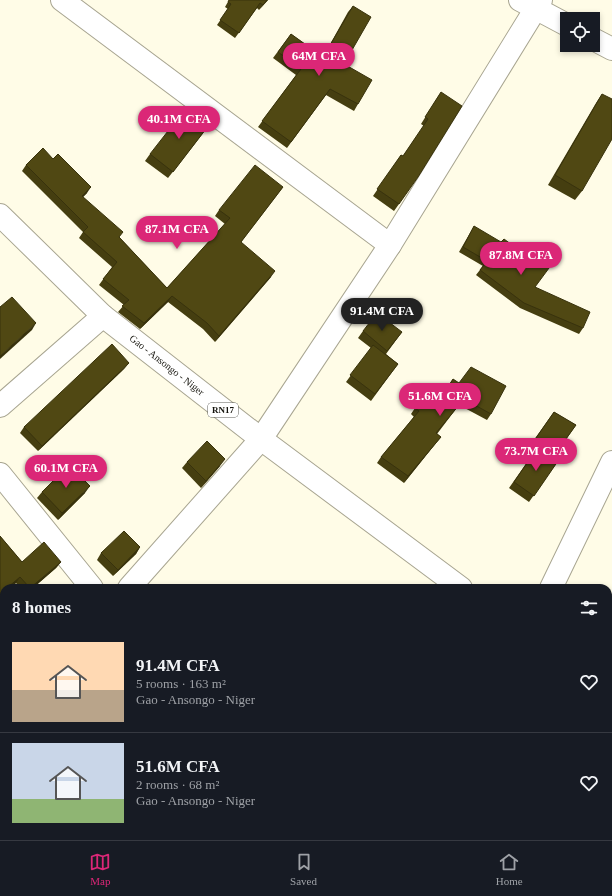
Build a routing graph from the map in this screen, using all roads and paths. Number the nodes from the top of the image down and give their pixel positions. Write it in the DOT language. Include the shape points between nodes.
graph roads {
  1 [pos="62,0"];
  2 [pos="533,3"];
  3 [pos="560,20"];
  4 [pos="600,43"];
  5 [pos="612,49"];
  6 [pos="0,214"];
  7 [pos="390,245"];
  8 [pos="103,316"];
  9 [pos="0,406"];
  10 [pos="261,439"];
  11 [pos="612,462"];
  12 [pos="0,474"];
  13 [pos="89,584"];
  14 [pos="133,584"];
  15 [pos="456,584"];
  16 [pos="554,584"];
  1 -- 7 [label="street"];
  2 -- 3 [label="street"];
  2 -- 7 [label="street"];
  4 -- 5 [label="street"];
  6 -- 8 [label="street, Gao - Ansongo - Niger / RN17"];
  7 -- 10 [label="street"];
  8 -- 9 [label="street"];
  8 -- 10 [label="street, Gao - Ansongo - Niger / RN17"];
  10 -- 14 [label="street"];
  10 -- 15 [label="street, Gao - Ansongo - Niger / RN17"];
  11 -- 16 [label="street"];
  12 -- 13 [label="street"];
}
